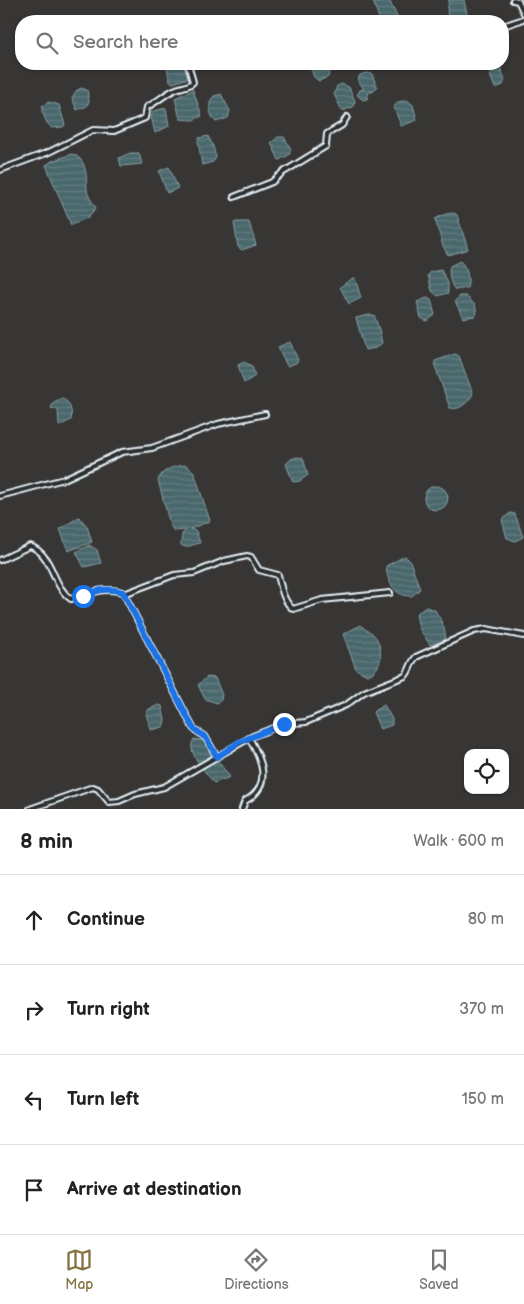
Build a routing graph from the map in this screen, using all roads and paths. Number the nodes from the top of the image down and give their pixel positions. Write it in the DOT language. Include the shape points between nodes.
graph roads {
  1 [pos="513,0"];
  2 [pos="524,13"];
  3 [pos="524,19"];
  4 [pos="509,24"];
  5 [pos="190,70"];
  6 [pos="346,117"];
  7 [pos="0,170"];
  8 [pos="234,197"];
  9 [pos="265,414"];
  10 [pos="0,496"];
  11 [pos="0,560"];
  12 [pos="390,592"];
  13 [pos="124,594"];
  14 [pos="524,636"];
  15 [pos="249,738"];
  16 [pos="217,757"];
  17 [pos="30,809"];
  18 [pos="242,809"];
  1 -- 2 [label="street" via="518,1"];
  3 -- 4 [label="street"];
  5 -- 7 [label="street" via="193,82 147,107 145,118 114,131 93,130 49,152"];
  6 -- 8 [label="street" via="342,125 327,134 326,146 272,182"];
  9 -- 10 [label="street" via="218,424 152,448 122,452 64,479"];
  11 -- 13 [label="street" via="30,546 46,558 56,584 71,599 111,588"];
  12 -- 13 [label="street" via="322,600 293,610 282,592 278,575 258,570 251,557 247,556 194,573 174,575"];
  13 -- 16 [label="street" via="193,728 206,738"];
  14 -- 15 [label="street" via="486,629 474,631 416,657 405,676 364,692 346,705 300,724 284,724"];
  15 -- 16 [label="street"];
  15 -- 18 [label="street" via="263,771 255,796 245,801"];
  16 -- 17 [label="street" via="164,787 119,802 109,802 92,787"];
}
